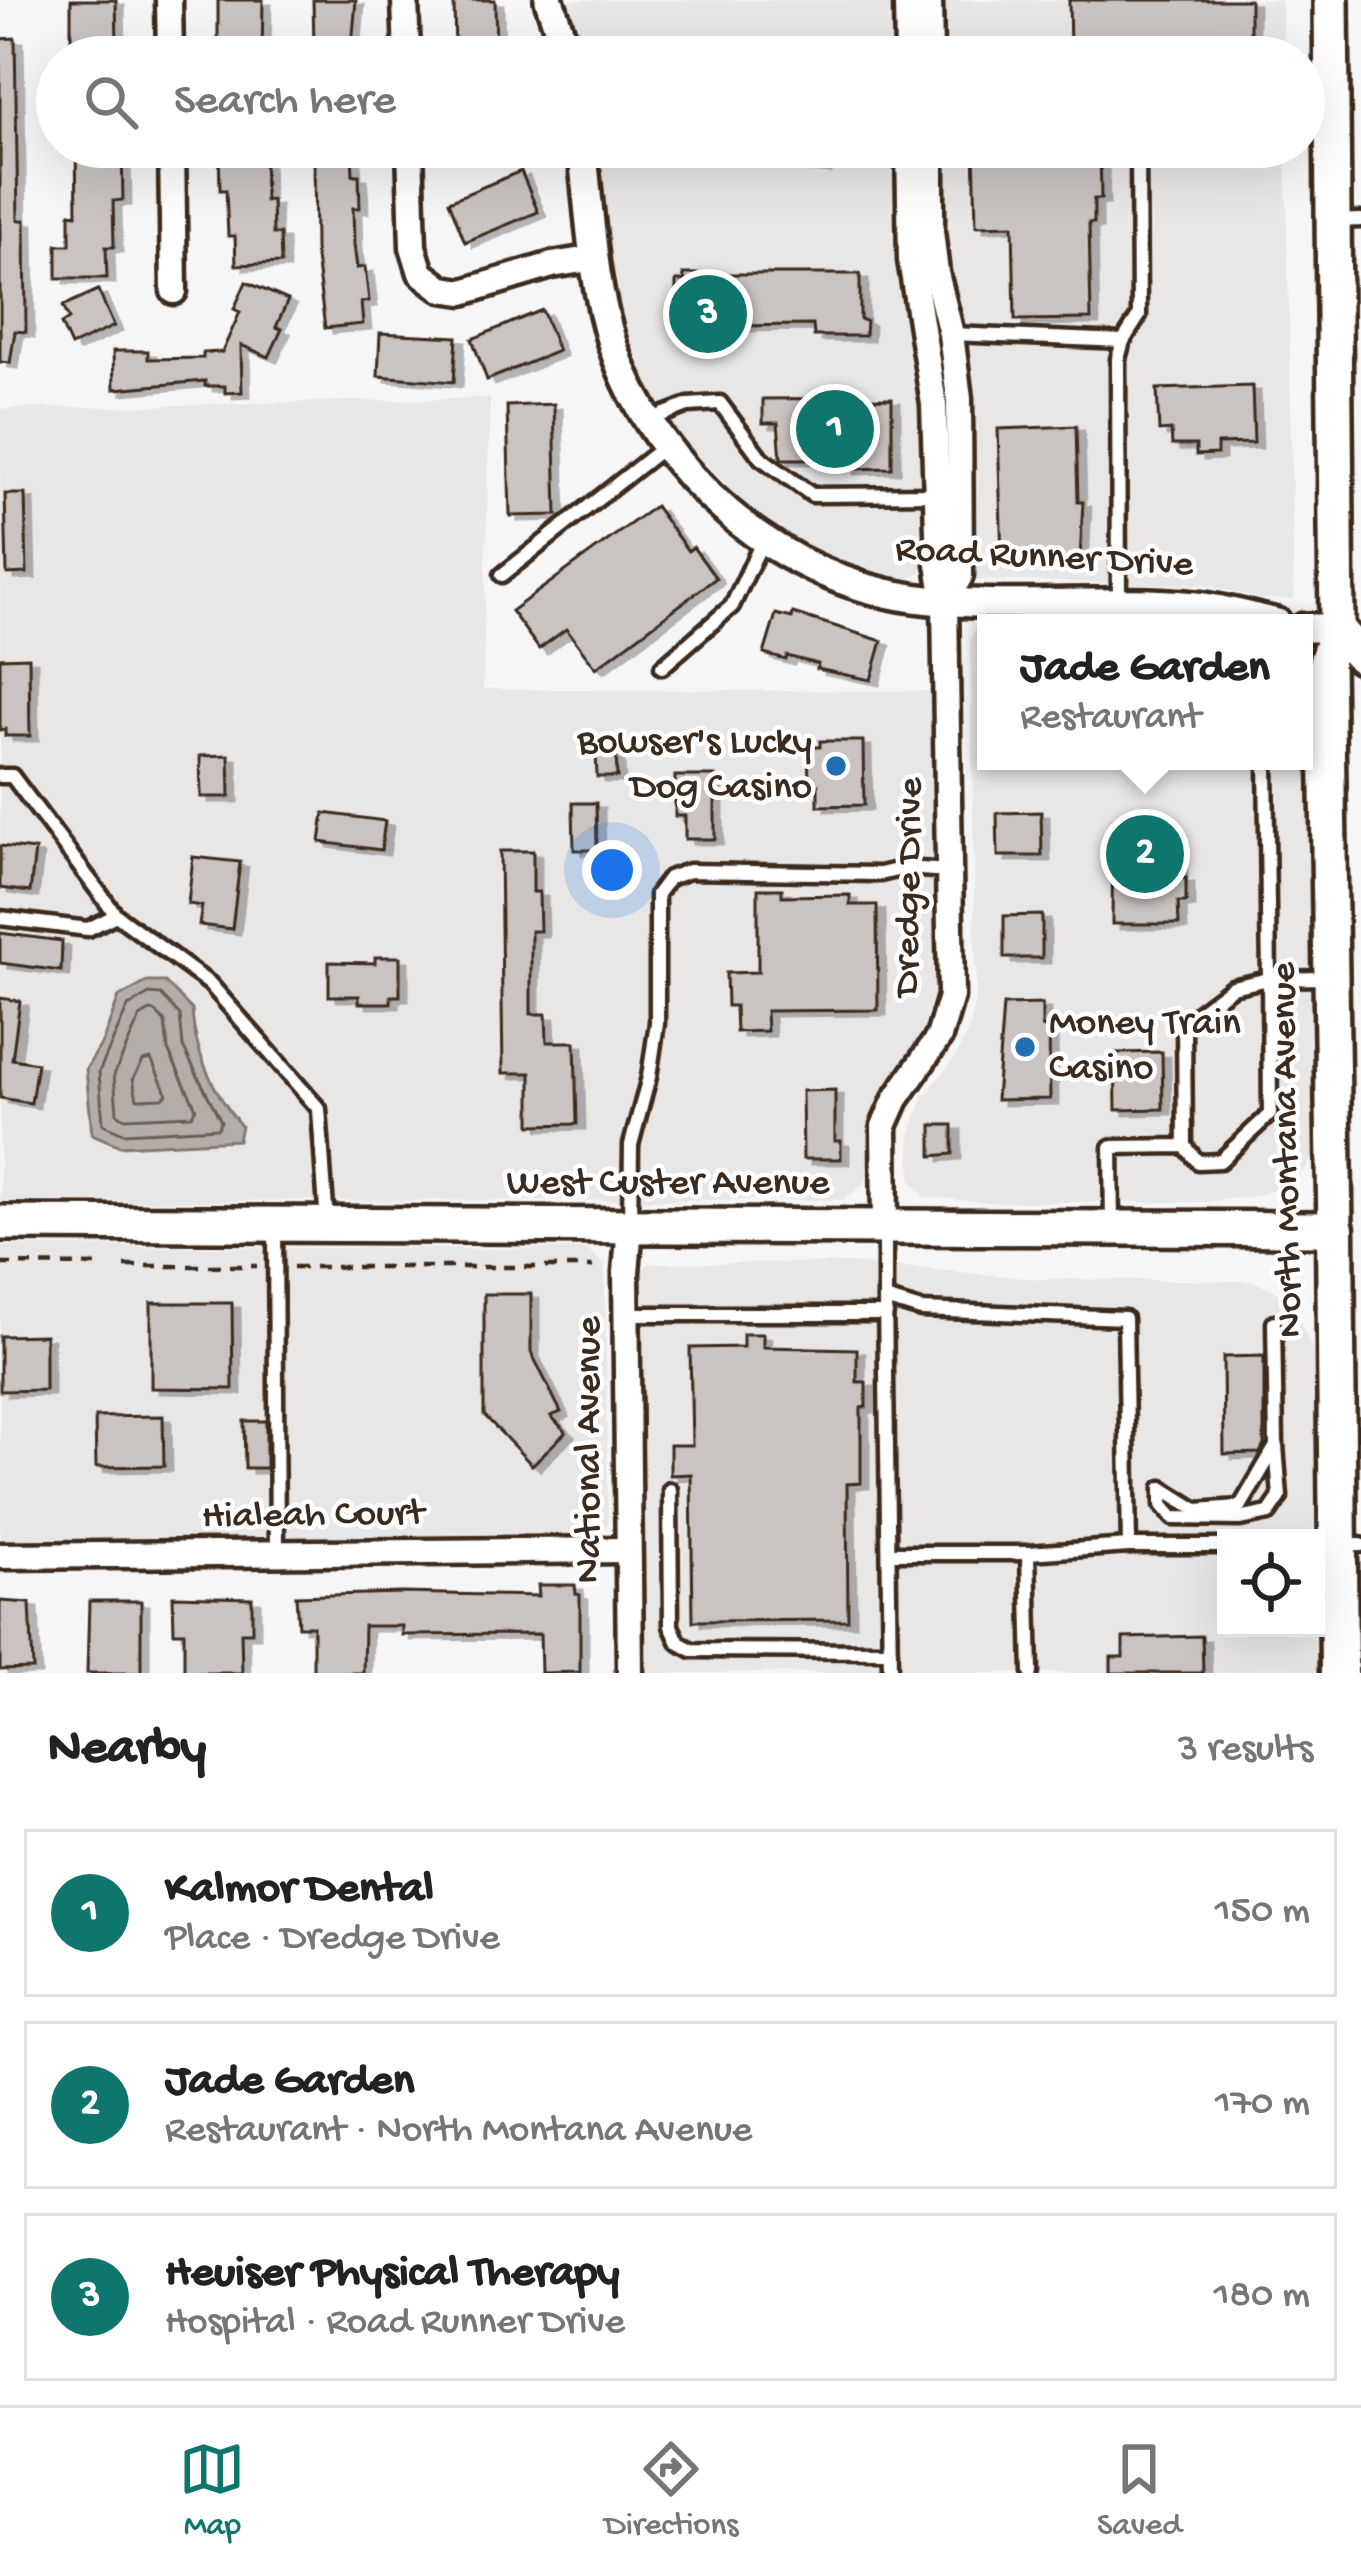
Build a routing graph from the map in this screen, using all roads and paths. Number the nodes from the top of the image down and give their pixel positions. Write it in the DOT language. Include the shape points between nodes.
graph roads {
  1 [pos="170,0"];
  2 [pos="405,0"];
  3 [pos="549,0"];
  4 [pos="907,0"];
  5 [pos="929,0"];
  6 [pos="1331,0"];
  7 [pos="170,36"];
  8 [pos="406,36"];
  9 [pos="561,36"];
  10 [pos="908,36"];
  11 [pos="930,36"];
  12 [pos="172,168"];
  13 [pos="411,168"];
  14 [pos="584,168"];
  15 [pos="909,168"];
  16 [pos="931,168"];
  17 [pos="1138,168"];
  18 [pos="1348,220"];
  19 [pos="595,258"];
  20 [pos="174,291"];
  21 [pos="951,334"];
  22 [pos="1123,341"];
  23 [pos="648,420"];
  24 [pos="665,446"];
  25 [pos="937,494"];
  26 [pos="764,539"];
  27 [pos="502,575"];
  28 [pos="946,601"];
  29 [pos="1120,604"];
  30 [pos="1234,614"];
  31 [pos="1334,628"];
  32 [pos="1361,656"];
  33 [pos="662,667"];
  34 [pos="1266,770"];
  35 [pos="0,776"];
  36 [pos="950,871"];
  37 [pos="116,915"];
  38 [pos="0,918"];
  39 [pos="1329,978"];
  40 [pos="1269,979"];
  41 [pos="1185,1146"];
  42 [pos="0,1223"];
  43 [pos="274,1225"];
  44 [pos="327,1225"];
  45 [pos="630,1226"];
  46 [pos="885,1228"];
  47 [pos="1352,1228"];
  48 [pos="1112,1229"];
  49 [pos="0,1264"];
  50 [pos="97,1265"];
  51 [pos="124,1266"];
  52 [pos="257,1266"];
  53 [pos="291,1267"];
  54 [pos="593,1267"];
  55 [pos="886,1306"];
  56 [pos="626,1314"];
  57 [pos="1274,1322"];
  58 [pos="1276,1446"];
  59 [pos="670,1490"];
  60 [pos="1129,1546"];
  61 [pos="1217,1546"];
  62 [pos="1338,1546"];
  63 [pos="627,1550"];
  64 [pos="277,1553"];
  65 [pos="890,1553"];
  66 [pos="1028,1553"];
  67 [pos="0,1556"];
  68 [pos="890,1651"];
  69 [pos="630,1673"];
  70 [pos="890,1673"];
  71 [pos="1031,1673"];
  72 [pos="1340,1673"];
  1 -- 7 [label="street"];
  2 -- 8 [label="street"];
  3 -- 9 [label="street"];
  4 -- 10 [label="street"];
  5 -- 11 [label="street"];
  6 -- 18 [label="main road, North Montana Avenue"];
  12 -- 20 [label="street"];
  13 -- 19 [label="street" via="413,247 421,273 442,289 463,292"];
  14 -- 19 [label="street, Road Runner Drive"];
  15 -- 25 [label="street, Dredge Drive" via="911,260 934,404"];
  16 -- 21 [label="street, Dredge Drive" via="936,273"];
  17 -- 22 [label="lane" via="1139,316"];
  18 -- 31 [label="main road, North Montana Avenue"];
  19 -- 23 [label="street, Road Runner Drive" via="611,342"];
  21 -- 22 [label="lane"];
  21 -- 28 [label="street, Dredge Drive" via="960,576"];
  22 -- 29 [label="lane"];
  23 -- 24 [label="street, Road Runner Drive"];
  23 -- 25 [label="lane" via="720,404 761,458 812,495"];
  24 -- 26 [label="street, Road Runner Drive"];
  24 -- 27 [label="lane"];
  25 -- 28 [label="street, Dredge Drive"];
  26 -- 28 [label="street, Road Runner Drive" via="851,582"];
  26 -- 33 [label="lane" via="732,606"];
  28 -- 29 [label="street, Road Runner Drive"];
  28 -- 36 [label="street, Dredge Drive"];
  29 -- 30 [label="street, Road Runner Drive"];
  31 -- 32 [label="main road"];
  31 -- 39 [label="main road, North Montana Avenue" via="1326,662"];
  34 -- 40 [label="lane"];
  35 -- 37 [label="lane" via="12,776"];
  36 -- 45 [label="lane" via="669,878 657,895 657,1023 631,1145"];
  36 -- 46 [label="street, Dredge Drive" via="951,996 939,1037 884,1126"];
  37 -- 38 [label="lane" via="88,929"];
  37 -- 44 [label="lane" via="210,985 320,1109"];
  39 -- 40 [label="lane"];
  39 -- 47 [label="main road, North Montana Avenue"];
  40 -- 41 [label="lane" via="1232,987 1184,1023"];
  40 -- 41 [label="lane" via="1270,1114 1220,1161 1198,1162"];
  41 -- 48 [label="lane" via="1111,1147"];
  42 -- 43 [label="main road, West Custer Avenue"];
  43 -- 44 [label="main road, West Custer Avenue"];
  43 -- 64 [label="lane"];
  44 -- 45 [label="main road, West Custer Avenue"];
  45 -- 46 [label="main road, West Custer Avenue"];
  45 -- 56 [label="street, National Avenue"];
  46 -- 48 [label="main road, West Custer Avenue"];
  46 -- 55 [label="lane"];
  47 -- 48 [label="main road, West Custer Avenue"];
  47 -- 62 [label="main road, North Montana Avenue"];
  49 -- 50 [label="path"];
  51 -- 52 [label="path"];
  53 -- 54 [label="path"];
  55 -- 56 [label="lane"];
  55 -- 60 [label="lane" via="1125,1318"];
  55 -- 65 [label="lane"];
  56 -- 63 [label="street, National Avenue"];
  57 -- 58 [label="lane"];
  58 -- 58 [label="lane" via="1240,1507 1197,1510 1162,1488 1162,1505 1173,1517 1269,1513 1280,1497"];
  59 -- 68 [label="lane" via="671,1626 679,1643 692,1650"];
  60 -- 61 [label="lane"];
  60 -- 66 [label="lane"];
  62 -- 72 [label="main road, North Montana Avenue"];
  63 -- 64 [label="street, Hialeah Court"];
  63 -- 69 [label="street, National Avenue"];
  64 -- 67 [label="street, Hialeah Court"];
  65 -- 66 [label="lane"];
  65 -- 68 [label="lane"];
  66 -- 71 [label="lane"];
  68 -- 70 [label="lane"];
}
